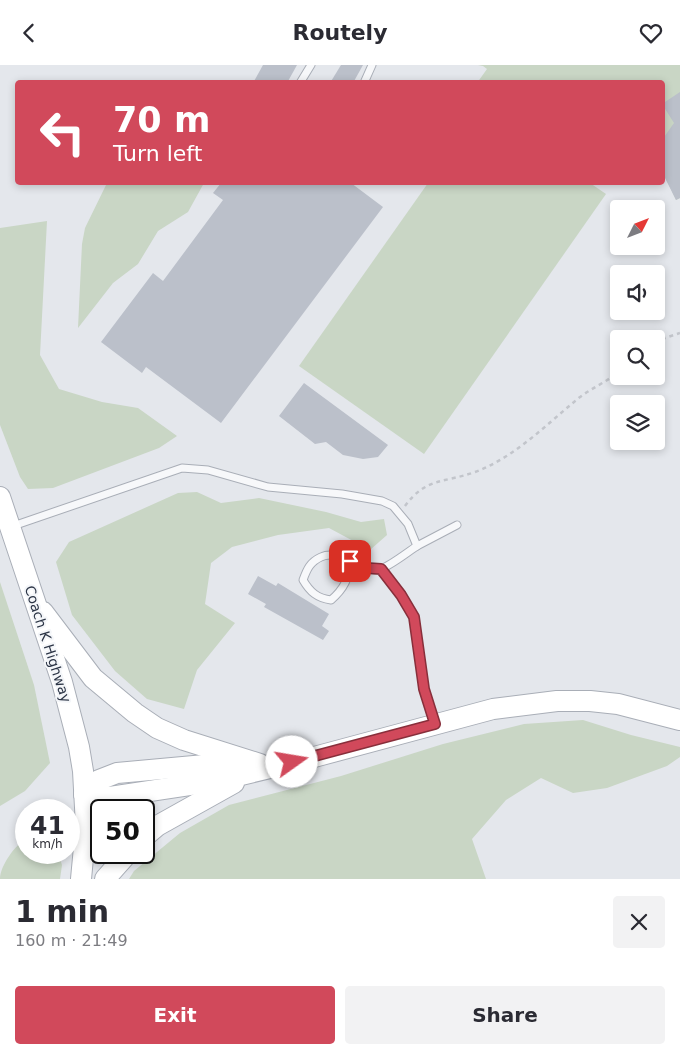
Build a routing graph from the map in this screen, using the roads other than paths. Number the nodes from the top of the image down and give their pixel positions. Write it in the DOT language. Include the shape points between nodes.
graph roads {
  1 [pos="311,65"];
  2 [pos="372,65"];
  3 [pos="302,80"];
  4 [pos="365,80"];
  5 [pos="0,497"];
  6 [pos="457,525"];
  7 [pos="10,527"];
  8 [pos="417,546"];
  9 [pos="350,561"];
  10 [pos="381,569"];
  11 [pos="33,599"];
  12 [pos="680,720"];
  13 [pos="435,724"];
  14 [pos="258,767"];
  15 [pos="84,793"];
  16 [pos="155,828"];
  17 [pos="118,864"];
  18 [pos="81,879"];
  19 [pos="105,879"];
  1 -- 3 [label="lane"];
  2 -- 4 [label="lane"];
  5 -- 7 [label="main road, Coach K Highway"];
  6 -- 8 [label="lane"];
  7 -- 8 [label="lane" via="182,468 208,470 268,487 382,501 393,506 408,524"];
  7 -- 11 [label="main road, Coach K Highway"];
  8 -- 10 [label="lane"];
  9 -- 9 [label="lane" via="328,554 308,567 303,580 308,589 320,598 331,599 340,592 349,575"];
  9 -- 10 [label="lane" via="366,568"];
  10 -- 13 [label="lane" via="414,617 424,689"];
  11 -- 14 [label="main road" via="92,677 134,713 184,740"];
  11 -- 15 [label="main road, Coach K Highway" via="74,725"];
  12 -- 13 [label="main road" via="618,704 556,701 493,709"];
  13 -- 14 [label="main road" via="303,760"];
  14 -- 15 [label="main road" via="227,763 117,773 100,780"];
  14 -- 16 [label="main road"];
  15 -- 18 [label="main road, Coach K Highway" via="86,826"];
  17 -- 19 [label="main road"];
}
